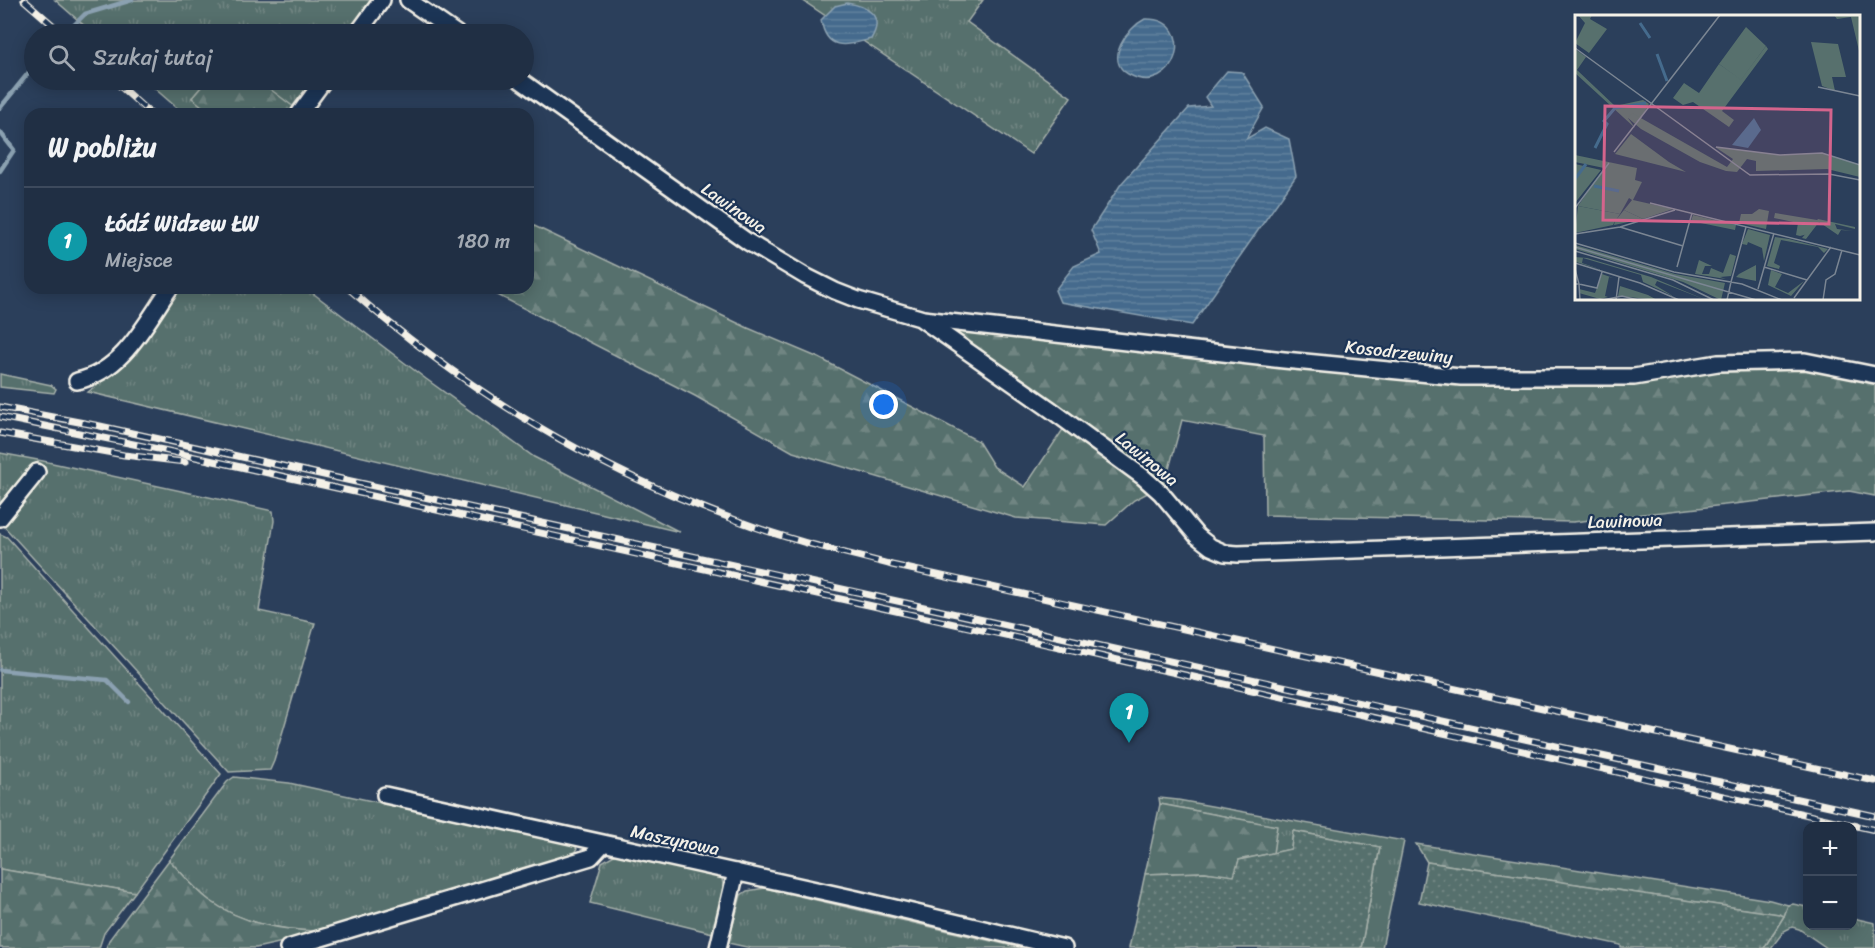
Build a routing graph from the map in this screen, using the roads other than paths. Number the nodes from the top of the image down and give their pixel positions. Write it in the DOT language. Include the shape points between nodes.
graph roads {
  1 [pos="382,0"];
  2 [pos="408,0"];
  3 [pos="364,24"];
  4 [pos="443,24"];
  5 [pos="317,90"];
  6 [pos="534,90"];
  7 [pos="303,108"];
  8 [pos="166,294"];
  9 [pos="920,318"];
  10 [pos="1875,375"];
  11 [pos="77,381"];
  12 [pos="37,472"];
  13 [pos="0,518"];
  14 [pos="1875,532"];
  15 [pos="385,795"];
  16 [pos="603,844"];
  17 [pos="736,872"];
  18 [pos="288,948"];
  19 [pos="718,948"];
  20 [pos="1064,948"];
  1 -- 3 [label="street"];
  2 -- 4 [label="street"];
  5 -- 7 [label="street"];
  6 -- 9 [label="street, Lawinowa" via="786,265 835,291"];
  8 -- 11 [label="street" via="119,358 104,371"];
  9 -- 10 [label="street, Kosodrzewiny" via="1461,377 1634,377 1718,363 1804,361"];
  9 -- 14 [label="street, Lawinowa" via="1143,477 1197,536 1225,553"];
  12 -- 13 [label="street"];
  15 -- 16 [label="street"];
  16 -- 17 [label="street, Maszynowa"];
  16 -- 18 [label="street, Maszynowa" via="591,857"];
  17 -- 19 [label="street"];
  17 -- 20 [label="street, Maszynowa"];
}
